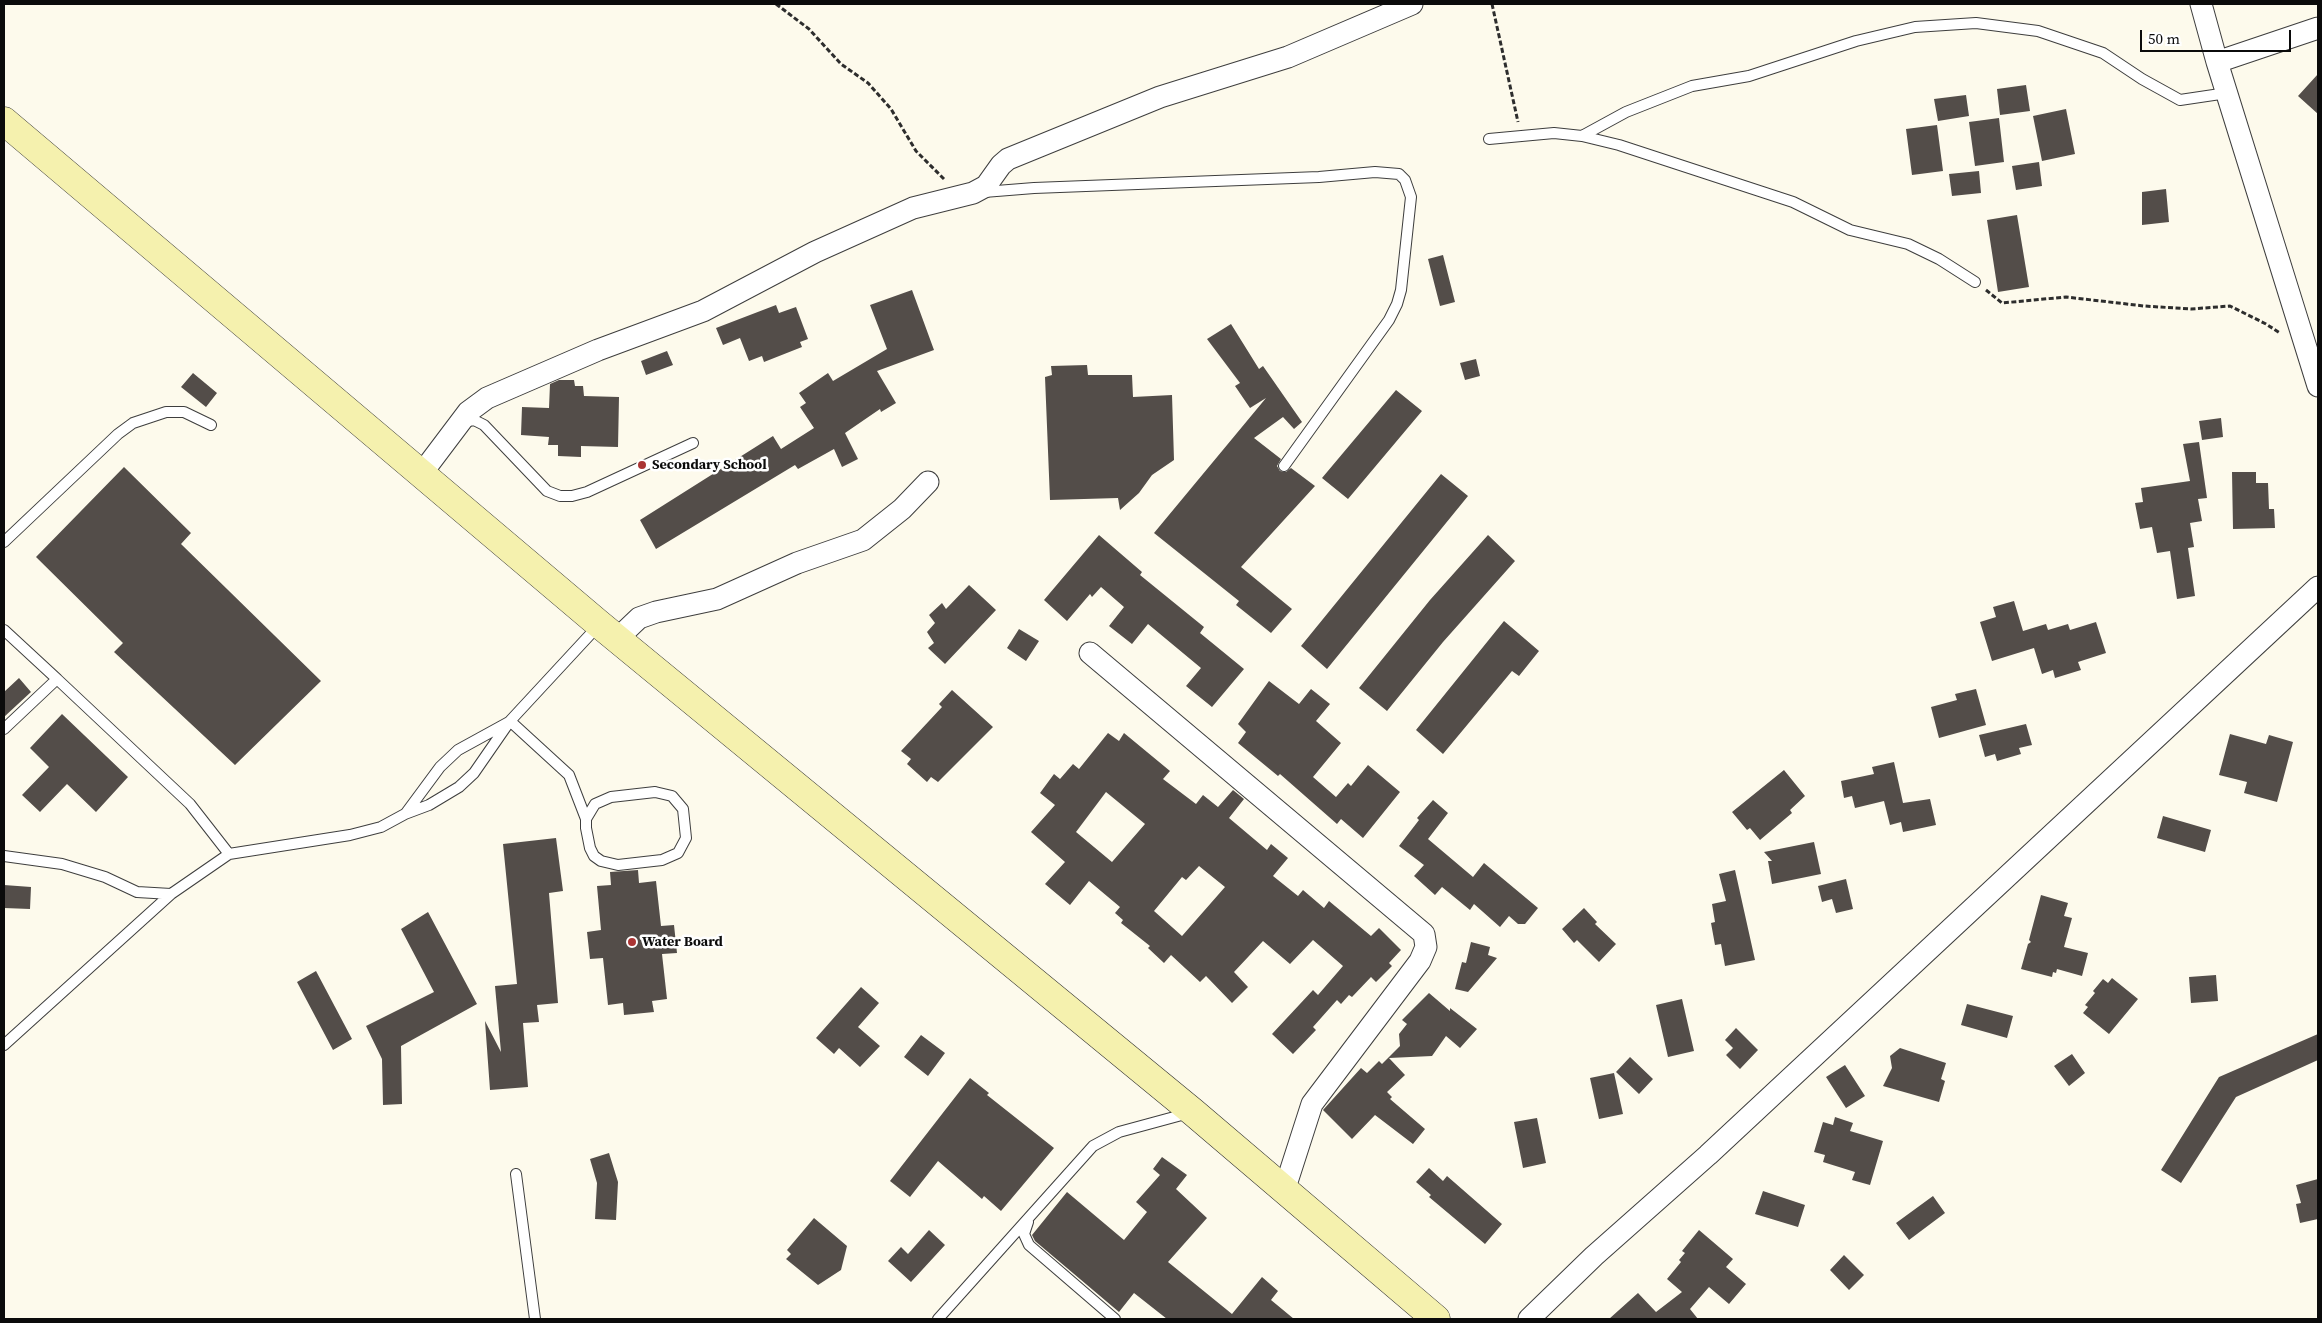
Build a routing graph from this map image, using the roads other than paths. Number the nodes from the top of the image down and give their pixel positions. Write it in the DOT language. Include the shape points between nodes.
graph roads {
  1 [pos="1412,4"];
  2 [pos="2201,4"];
  3 [pos="2318,28"];
  4 [pos="2217,62"];
  5 [pos="2226,93"];
  6 [pos="4,121"];
  7 [pos="1582,136"];
  8 [pos="1489,139"];
  9 [pos="973,193"];
  10 [pos="1975,282"];
  11 [pos="2318,386"];
  12 [pos="211,425"];
  13 [pos="457,425"];
  14 [pos="693,443"];
  15 [pos="1284,466"];
  16 [pos="422,473"];
  17 [pos="928,482"];
  18 [pos="4,542"];
  19 [pos="2318,587"];
  20 [pos="4,630"];
  21 [pos="608,631"];
  22 [pos="1090,653"];
  23 [pos="57,679"];
  24 [pos="510,721"];
  25 [pos="4,729"];
  26 [pos="405,814"];
  27 [pos="586,819"];
  28 [pos="229,854"];
  29 [pos="4,856"];
  30 [pos="171,894"];
  31 [pos="4,1045"];
  32 [pos="1193,1112"];
  33 [pos="516,1174"];
  34 [pos="1284,1191"];
  35 [pos="1030,1219"];
  36 [pos="535,1319"];
  37 [pos="938,1319"];
  38 [pos="1115,1319"];
  39 [pos="1436,1319"];
  40 [pos="1529,1319"];
  1 -- 9 [label="street" via="1288,57 1160,97 1008,159 986,186"];
  2 -- 4 [label="street"];
  3 -- 4 [label="street"];
  4 -- 5 [label="street"];
  5 -- 7 [label="lane" via="2180,100 2103,53 2038,31 1976,23 1906,29 1856,41 1749,76 1692,86 1626,112"];
  5 -- 11 [label="street"];
  6 -- 16 [label="main road"];
  7 -- 8 [label="lane" via="1554,133"];
  7 -- 10 [label="lane" via="1619,145 1792,202 1850,230 1908,244"];
  9 -- 13 [label="street" via="913,208 815,252 702,311 598,350 486,398"];
  9 -- 15 [label="lane" via="1375,172 1399,174 1405,180 1411,197 1397,304 1389,320"];
  12 -- 18 [label="lane" via="184,412 166,412 133,423"];
  13 -- 14 [label="lane" via="474,420 484,425 547,491 560,496 586,492"];
  13 -- 16 [label="street"];
  16 -- 21 [label="main road"];
  17 -- 21 [label="street" via="902,510 863,540 797,563 717,600 656,612"];
  19 -- 40 [label="street"];
  20 -- 23 [label="lane"];
  21 -- 24 [label="lane"];
  21 -- 32 [label="main road"];
  22 -- 34 [label="street" via="1424,934 1426,947 1420,962 1312,1104"];
  23 -- 25 [label="lane"];
  23 -- 28 [label="lane" via="190,804"];
  24 -- 26 [label="lane" via="458,750 440,767"];
  24 -- 26 [label="lane" via="484,760 464,782 429,805"];
  24 -- 27 [label="lane" via="570,775"];
  26 -- 28 [label="lane" via="381,827 350,835"];
  27 -- 27 [label="lane" via="595,804 602,800 664,793 679,801 683,809 686,838 683,846 671,857 609,864 601,861 590,848"];
  28 -- 30 [label="lane"];
  29 -- 30 [label="lane" via="62,864 105,877 138,892"];
  30 -- 31 [label="lane"];
  32 -- 34 [label="main road"];
  32 -- 35 [label="lane" via="1102,1140 1093,1146"];
  33 -- 36 [label="lane"];
  34 -- 39 [label="main road"];
  35 -- 37 [label="lane"];
  35 -- 38 [label="lane" via="1024,1234 1029,1245"];
}
